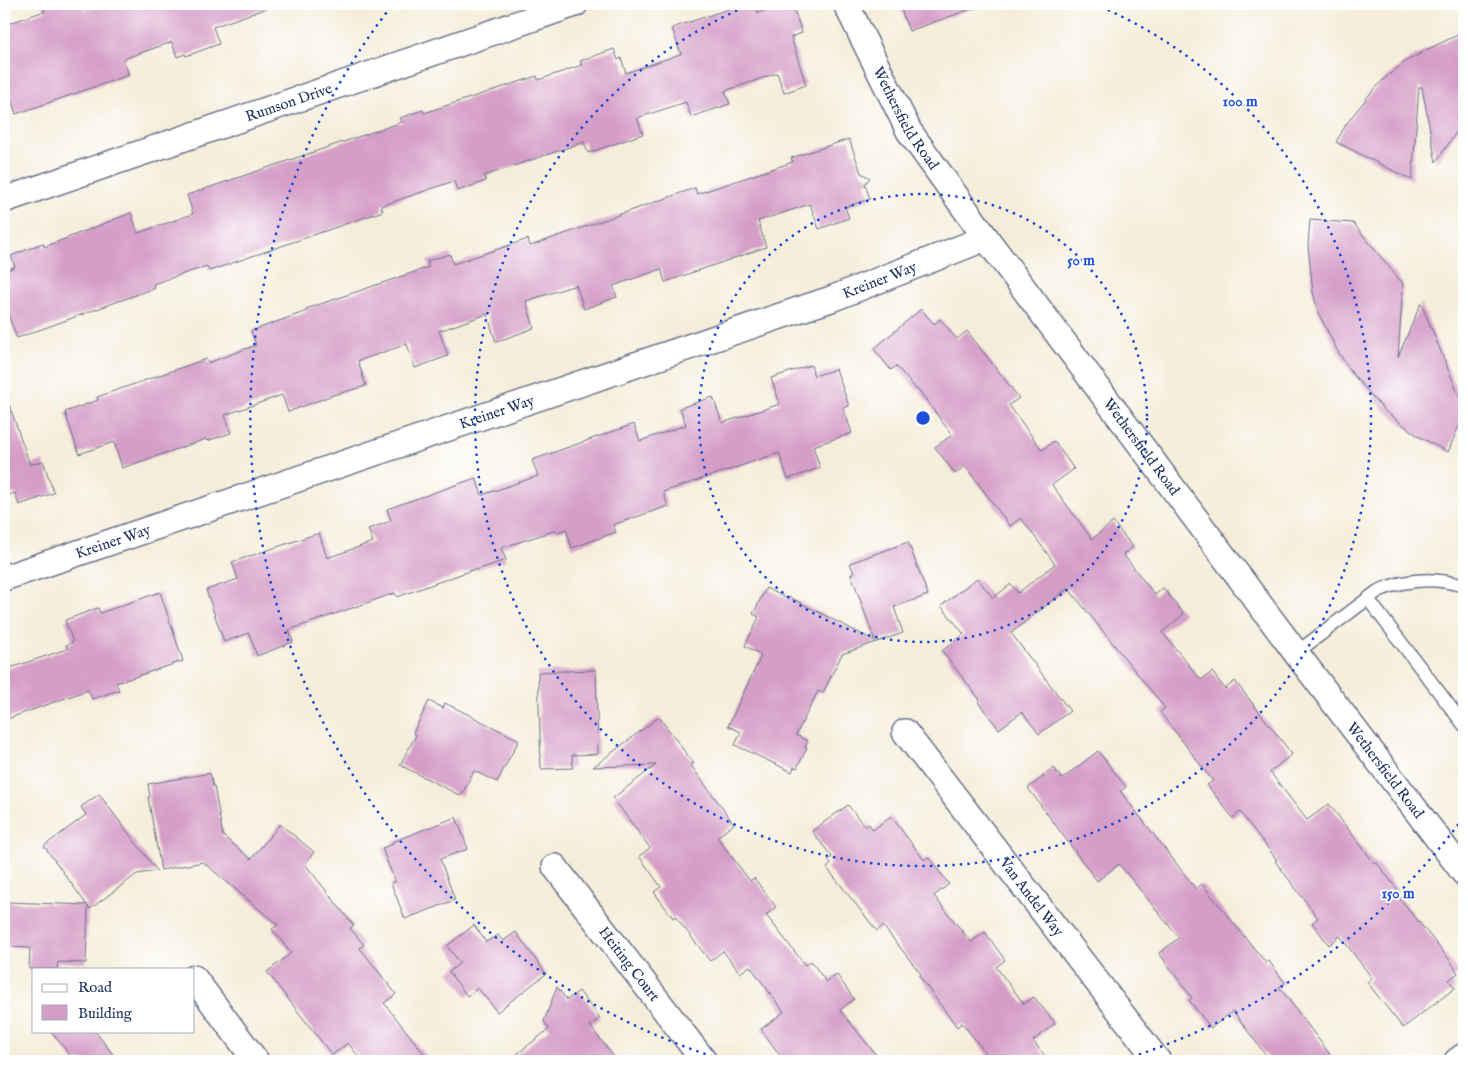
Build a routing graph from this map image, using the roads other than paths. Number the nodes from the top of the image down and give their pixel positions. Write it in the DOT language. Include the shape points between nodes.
graph roads {
  1 [pos="575,4"];
  2 [pos="846,4"];
  3 [pos="4,200"];
  4 [pos="986,238"];
  5 [pos="4,578"];
  6 [pos="1464,586"];
  7 [pos="1368,599"];
  8 [pos="1296,653"];
  9 [pos="1464,725"];
  10 [pos="905,732"];
  11 [pos="555,867"];
  12 [pos="1464,873"];
  13 [pos="195,980"];
  14 [pos="1464,1056"];
  15 [pos="256,1061"];
  16 [pos="704,1061"];
  17 [pos="1158,1061"];
  18 [pos="1457,1061"];
  1 -- 3 [label="street, Rumson Drive"];
  2 -- 4 [label="street, Wethersfield Road" via="908,131"];
  4 -- 5 [label="street, Kreiner Way" via="831,299"];
  4 -- 8 [label="street, Wethersfield Road"];
  6 -- 7 [label="lane" via="1436,581 1406,581"];
  7 -- 8 [label="lane"];
  7 -- 9 [label="lane"];
  8 -- 12 [label="street, Wethersfield Road"];
  10 -- 17 [label="street, Van Andel Way"];
  11 -- 16 [label="street, Heiting Court"];
  13 -- 15 [label="street"];
  14 -- 18 [label="street"];
}
